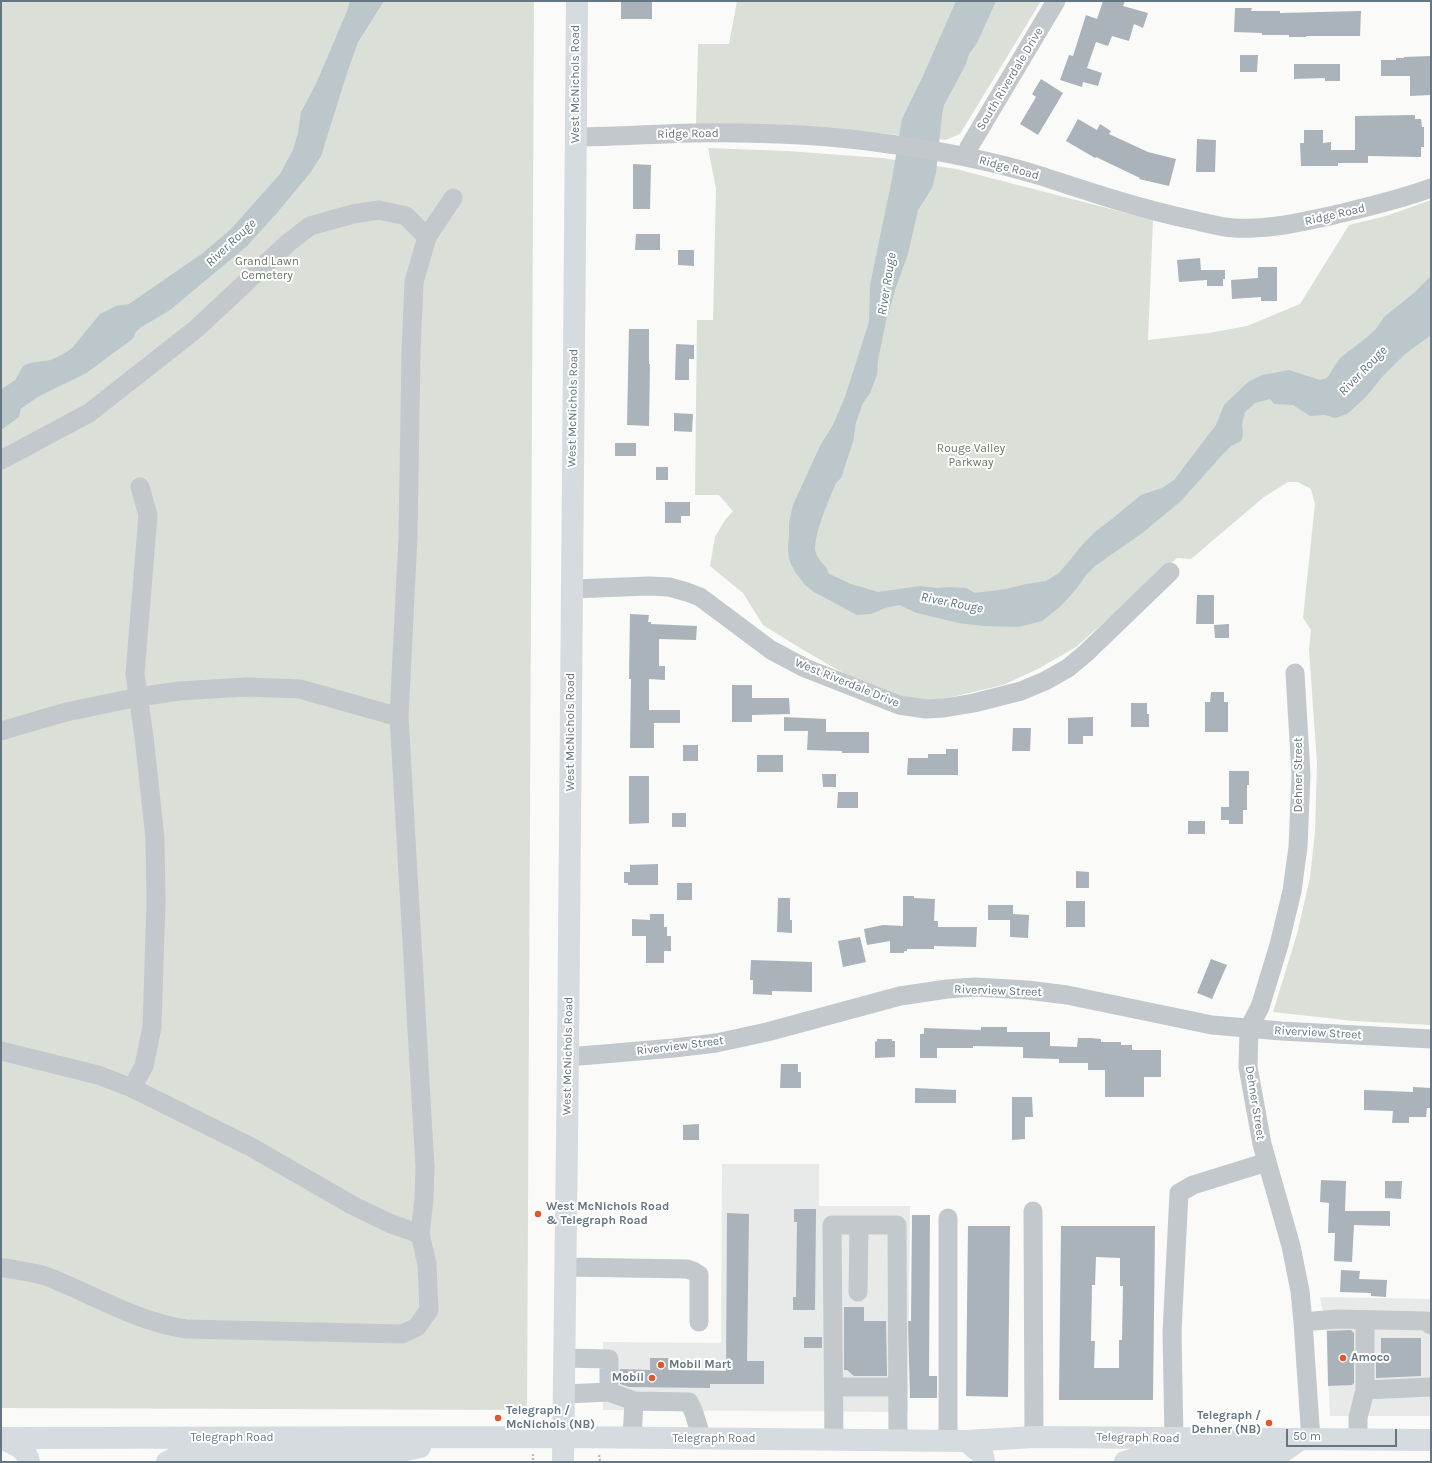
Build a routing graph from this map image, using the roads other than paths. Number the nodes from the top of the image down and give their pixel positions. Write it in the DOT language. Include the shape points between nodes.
graph roads {
  1 [pos="577,1"];
  2 [pos="1056,1"];
  3 [pos="576,137"];
  4 [pos="960,156"];
  5 [pos="1431,188"];
  6 [pos="453,198"];
  7 [pos="427,238"];
  8 [pos="1,460"];
  9 [pos="140,487"];
  10 [pos="1170,572"];
  11 [pos="572,589"];
  12 [pos="1295,673"];
  13 [pos="139,697"];
  14 [pos="399,716"];
  15 [pos="1,730"];
  16 [pos="1249,1028"];
  17 [pos="1431,1039"];
  18 [pos="1,1051"];
  19 [pos="568,1057"];
  20 [pos="132,1088"];
  21 [pos="1267,1162"];
  22 [pos="1033,1211"];
  23 [pos="948,1218"];
  24 [pos="859,1225"];
  25 [pos="420,1234"];
  26 [pos="566,1267"];
  27 [pos="1,1268"];
  28 [pos="858,1292"];
  29 [pos="1365,1320"];
  30 [pos="699,1322"];
  31 [pos="1303,1322"];
  32 [pos="1431,1325"];
  33 [pos="565,1358"];
  34 [pos="898,1387"];
  35 [pos="1431,1387"];
  36 [pos="834,1388"];
  37 [pos="1364,1390"];
  38 [pos="609,1392"];
  39 [pos="565,1394"];
  40 [pos="634,1401"];
  41 [pos="564,1437"];
  42 [pos="1034,1437"];
  43 [pos="1,1438"];
  44 [pos="463,1438"];
  45 [pos="632,1438"];
  46 [pos="702,1439"];
  47 [pos="1174,1439"];
  48 [pos="834,1440"];
  49 [pos="898,1440"];
  50 [pos="957,1440"];
  51 [pos="1305,1440"];
  52 [pos="1358,1440"];
  53 [pos="1431,1440"];
  54 [pos="29,1462"];
  55 [pos="167,1462"];
  56 [pos="563,1462"];
  57 [pos="984,1462"];
  58 [pos="1125,1462"];
  1 -- 3 [label="main road, West McNichols Road"];
  2 -- 4 [label="street, South Riverdale Drive" via="969,147"];
  3 -- 4 [label="street, Ridge Road" via="689,133 765,134 838,138"];
  3 -- 11 [label="main road, West McNichols Road"];
  4 -- 5 [label="street, Ridge Road" via="1038,176 1150,211 1232,228 1292,224 1405,198"];
  6 -- 7 [label="street"];
  7 -- 8 [label="street" via="406,216 379,210 310,226 288,243 196,329 89,413"];
  7 -- 14 [label="street" via="414,282 408,536"];
  9 -- 13 [label="street" via="148,515 134,674"];
  10 -- 11 [label="street, West Riverdale Drive" via="1086,654 1045,681 1021,691 974,703 926,709 899,705 804,668 771,650 700,597 687,592 669,587 649,586"];
  11 -- 19 [label="main road, West McNichols Road"];
  12 -- 16 [label="street, Dehner Street" via="1301,775 1298,847 1292,891 1279,945 1260,1006"];
  13 -- 14 [label="street" via="179,691 247,687 300,689"];
  13 -- 15 [label="street" via="66,712"];
  13 -- 20 [label="street" via="155,838 156,903 152,1027 144,1066"];
  14 -- 25 [label="street" via="425,1168"];
  16 -- 17 [label="street, Riverview Street"];
  16 -- 19 [label="street, Riverview Street" via="1212,1025 1067,995 975,987 900,996 716,1043"];
  16 -- 21 [label="street, Dehner Street" via="1248,1067"];
  18 -- 20 [label="street" via="98,1075"];
  19 -- 26 [label="main road, West McNichols Road"];
  20 -- 25 [label="street" via="251,1147 352,1205 389,1223"];
  21 -- 31 [label="street, Dehner Street" via="1291,1246"];
  21 -- 47 [label="street" via="1193,1184 1179,1193 1172,1332"];
  22 -- 42 [label="street"];
  23 -- 50 [label="street"];
  24 -- 28 [label="street"];
  24 -- 34 [label="street" via="897,1225"];
  24 -- 36 [label="street" via="832,1225"];
  25 -- 27 [label="street" via="427,1264 429,1310 417,1327 402,1334 194,1330 167,1326 148,1321 47,1277"];
  26 -- 30 [label="street" via="693,1271 699,1280"];
  26 -- 33 [label="main road, West McNichols Road"];
  29 -- 31 [label="street"];
  29 -- 32 [label="street" via="1426,1321"];
  29 -- 37 [label="street"];
  31 -- 51 [label="street, Dehner Street"];
  33 -- 38 [label="street" via="609,1360"];
  33 -- 39 [label="main road, West McNichols Road"];
  34 -- 36 [label="street"];
  34 -- 49 [label="street"];
  35 -- 37 [label="street"];
  36 -- 48 [label="street"];
  37 -- 52 [label="street" via="1358,1418"];
  38 -- 39 [label="street"];
  38 -- 40 [label="street"];
  39 -- 41 [label="main road, West McNichols Road"];
  40 -- 45 [label="street"];
  40 -- 46 [label="street" via="689,1402"];
  41 -- 44 [label="main road, Telegraph Road"];
  41 -- 45 [label="main road, Telegraph Road"];
  41 -- 56 [label="main road, West McNichols Road"];
  42 -- 47 [label="main road, Telegraph Road"];
  42 -- 50 [label="main road, Telegraph Road"];
  43 -- 44 [label="main road, Telegraph Road"];
  43 -- 54 [label="main road" via="19,1446 26,1453"];
  44 -- 55 [label="main road, Telegraph Road" via="364,1459 173,1459"];
  45 -- 46 [label="main road, Telegraph Road"];
  46 -- 48 [label="main road, Telegraph Road"];
  47 -- 51 [label="main road, Telegraph Road"];
  48 -- 49 [label="main road, Telegraph Road"];
  49 -- 50 [label="main road, Telegraph Road"];
  50 -- 57 [label="main road" via="983,1455"];
  51 -- 52 [label="main road, Telegraph Road"];
  51 -- 58 [label="main road" via="1273,1460 1140,1458"];
  52 -- 53 [label="main road, Telegraph Road"];
}
